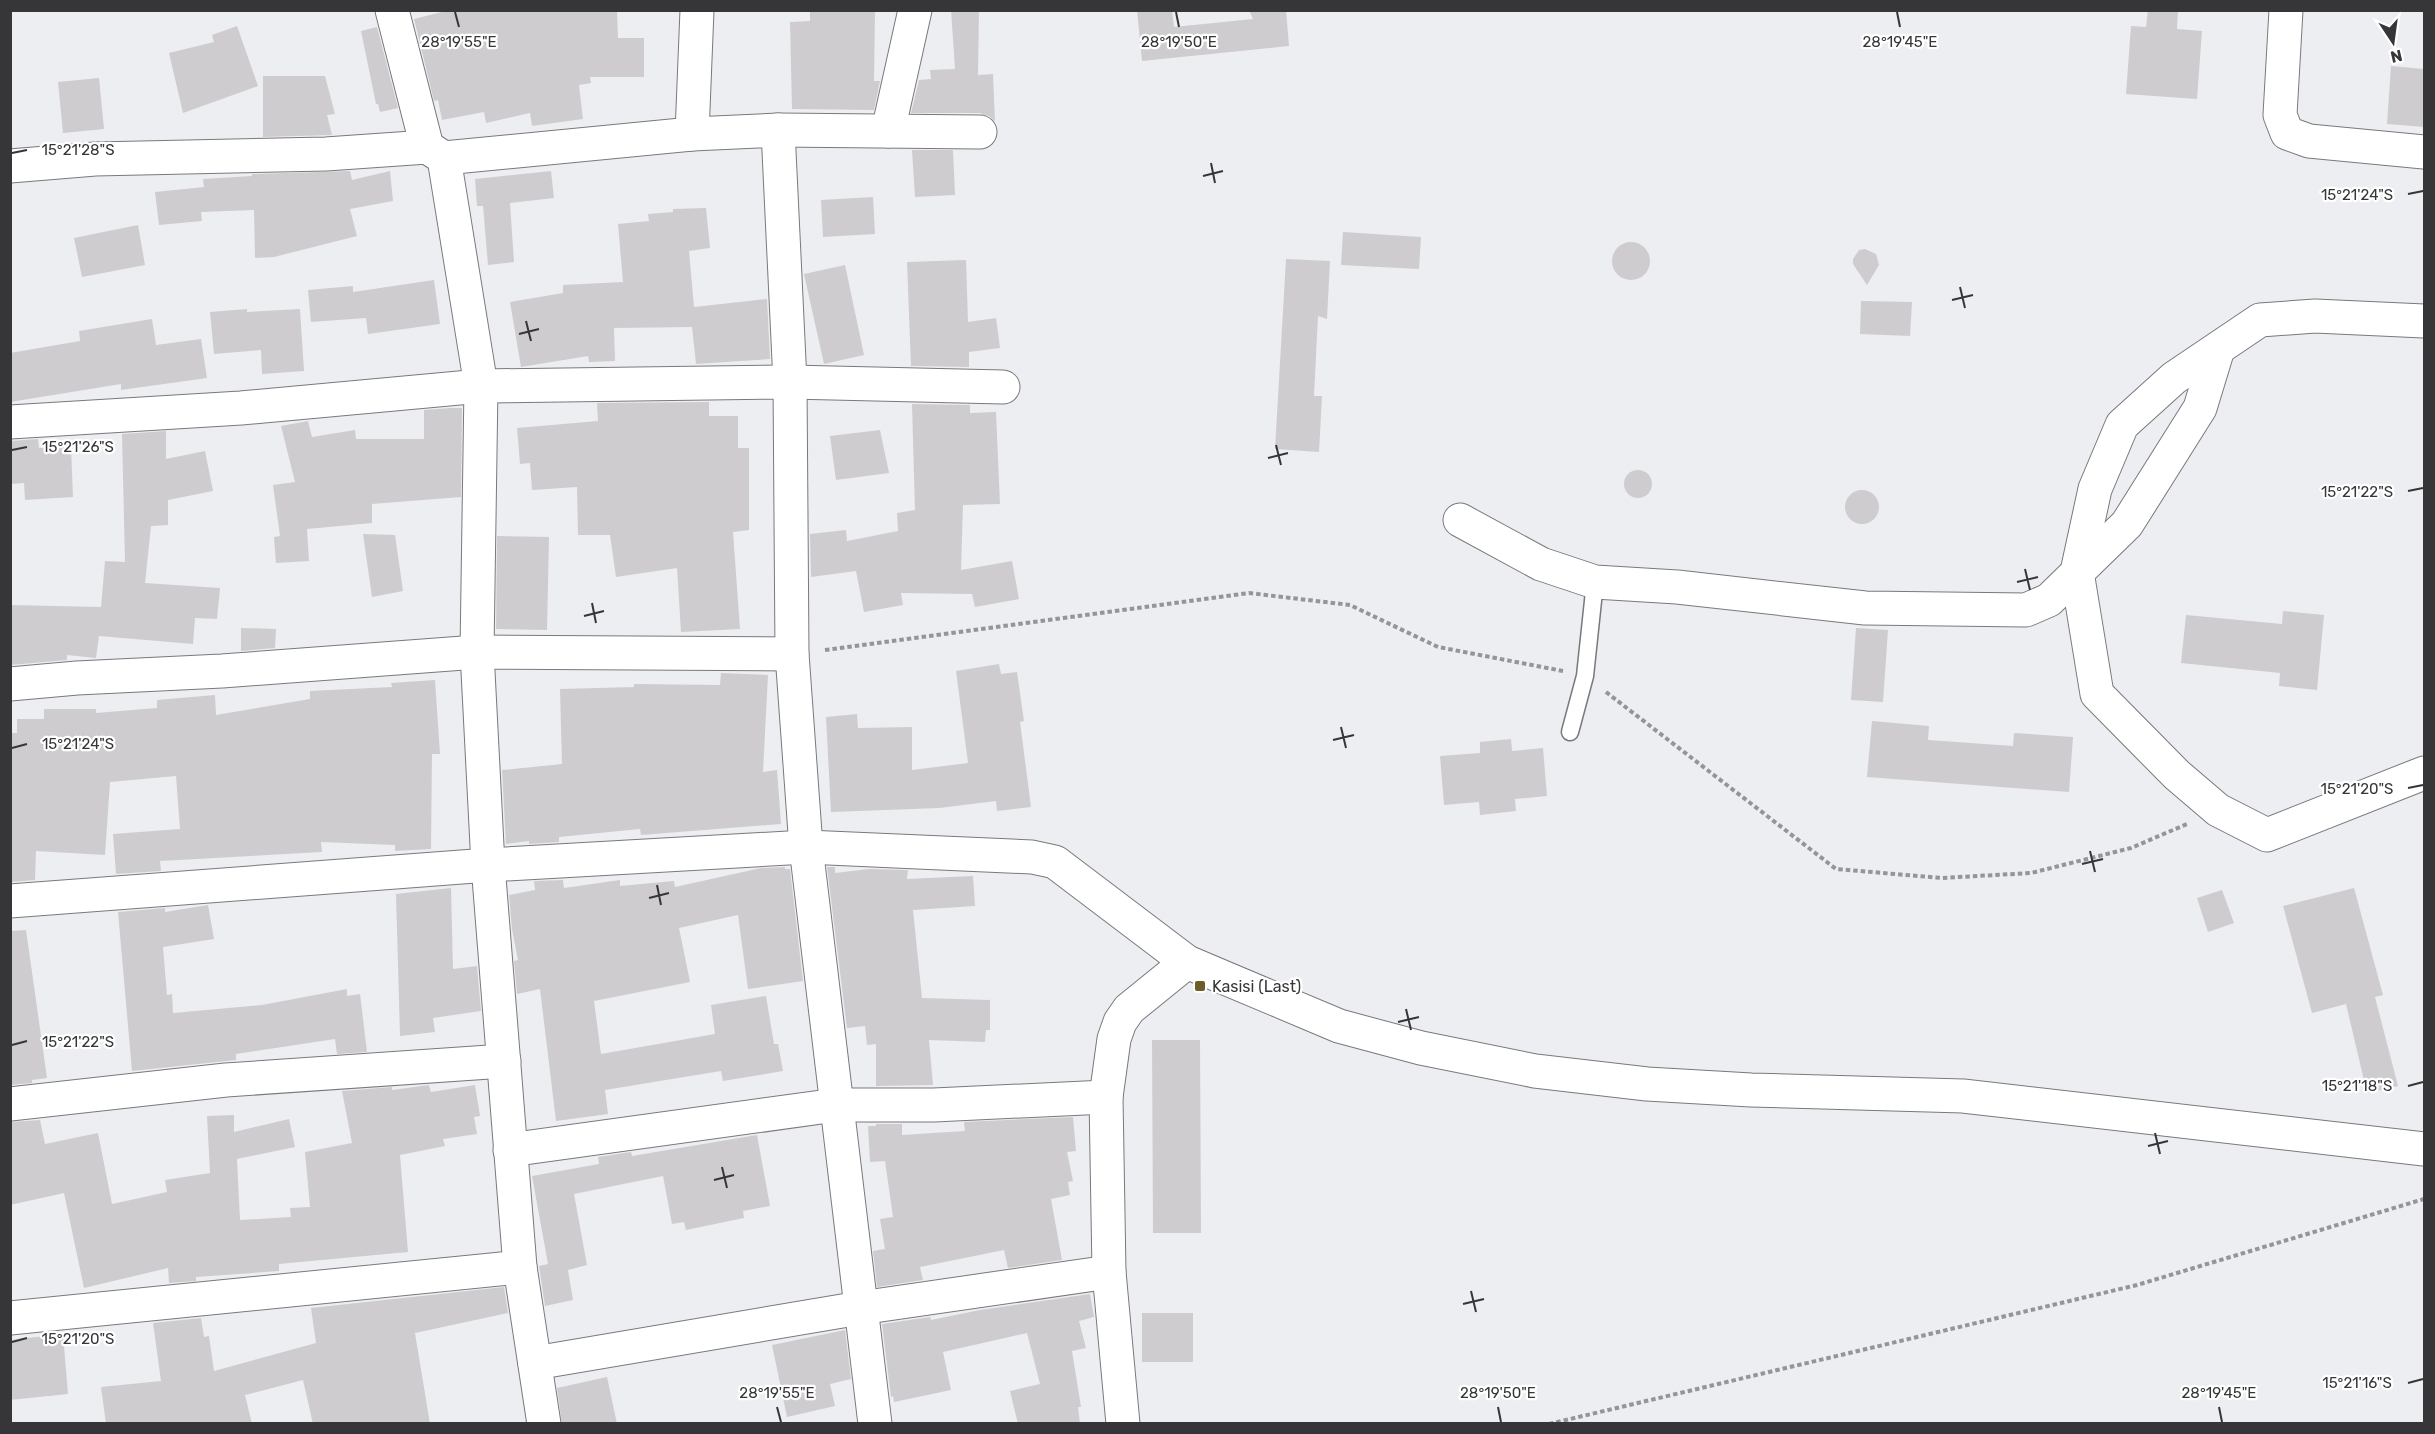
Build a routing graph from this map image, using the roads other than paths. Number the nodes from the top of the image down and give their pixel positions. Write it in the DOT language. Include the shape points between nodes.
graph roads {
  1 [pos="392,10"];
  2 [pos="696,10"];
  3 [pos="915,10"];
  4 [pos="2286,10"];
  5 [pos="778,130"];
  6 [pos="888,131"];
  7 [pos="980,132"];
  8 [pos="692,134"];
  9 [pos="2424,152"];
  10 [pos="436,153"];
  11 [pos="10,166"];
  12 [pos="2424,321"];
  13 [pos="2218,349"];
  14 [pos="790,382"];
  15 [pos="481,386"];
  16 [pos="1003,387"];
  17 [pos="10,422"];
  18 [pos="1460,520"];
  19 [pos="2077,572"];
  20 [pos="1595,582"];
  21 [pos="477,652"];
  22 [pos="792,654"];
  23 [pos="10,684"];
  24 [pos="1570,732"];
  25 [pos="2424,773"];
  26 [pos="806,847"];
  27 [pos="488,865"];
  28 [pos="10,901"];
  29 [pos="1187,962"];
  30 [pos="504,1060"];
  31 [pos="1106,1097"];
  32 [pos="10,1104"];
  33 [pos="836,1105"];
  34 [pos="2424,1149"];
  35 [pos="510,1150"];
  36 [pos="520,1266"];
  37 [pos="1108,1272"];
  38 [pos="861,1308"];
  39 [pos="10,1318"];
  40 [pos="535,1363"];
  41 [pos="544,1424"];
  42 [pos="875,1424"];
  43 [pos="1123,1424"];
  1 -- 10 [label="street"];
  2 -- 8 [label="street"];
  3 -- 6 [label="street"];
  4 -- 9 [label="street" via="2280,115 2287,134 2309,141"];
  5 -- 6 [label="street"];
  5 -- 8 [label="street"];
  5 -- 14 [label="street"];
  6 -- 7 [label="street"];
  8 -- 10 [label="street"];
  10 -- 11 [label="street" via="95,159"];
  10 -- 15 [label="street"];
  12 -- 13 [label="street" via="2315,316 2260,320"];
  13 -- 19 [label="street" via="2200,408 2160,473 2127,524"];
  13 -- 19 [label="street" via="2174,378 2122,425 2095,489"];
  14 -- 15 [label="street"];
  14 -- 16 [label="street"];
  14 -- 22 [label="street"];
  15 -- 17 [label="street" via="241,408"];
  15 -- 21 [label="street"];
  18 -- 20 [label="street" via="1541,564"];
  19 -- 20 [label="street" via="2049,600 2026,610 1865,608"];
  19 -- 25 [label="street" via="2097,694 2177,775 2218,810 2268,835"];
  20 -- 24 [label="lane" via="1585,676"];
  21 -- 22 [label="street"];
  21 -- 23 [label="street"];
  21 -- 27 [label="street"];
  22 -- 26 [label="street"];
  26 -- 27 [label="street"];
  26 -- 29 [label="street" via="1048,860"];
  26 -- 33 [label="street"];
  27 -- 28 [label="street"];
  27 -- 30 [label="street"];
  29 -- 31 [label="street" via="1129,1009 1120,1022"];
  29 -- 34 [label="street" via="1339,1026 1421,1048 1535,1071 1647,1084 1963,1096"];
  30 -- 32 [label="street" via="226,1080"];
  30 -- 35 [label="street"];
  31 -- 33 [label="street"];
  31 -- 37 [label="street"];
  33 -- 35 [label="street"];
  33 -- 38 [label="street"];
  35 -- 36 [label="street"];
  36 -- 39 [label="street"];
  36 -- 40 [label="street"];
  37 -- 38 [label="street"];
  37 -- 43 [label="street"];
  38 -- 40 [label="street"];
  38 -- 42 [label="street"];
  40 -- 41 [label="street"];
}
